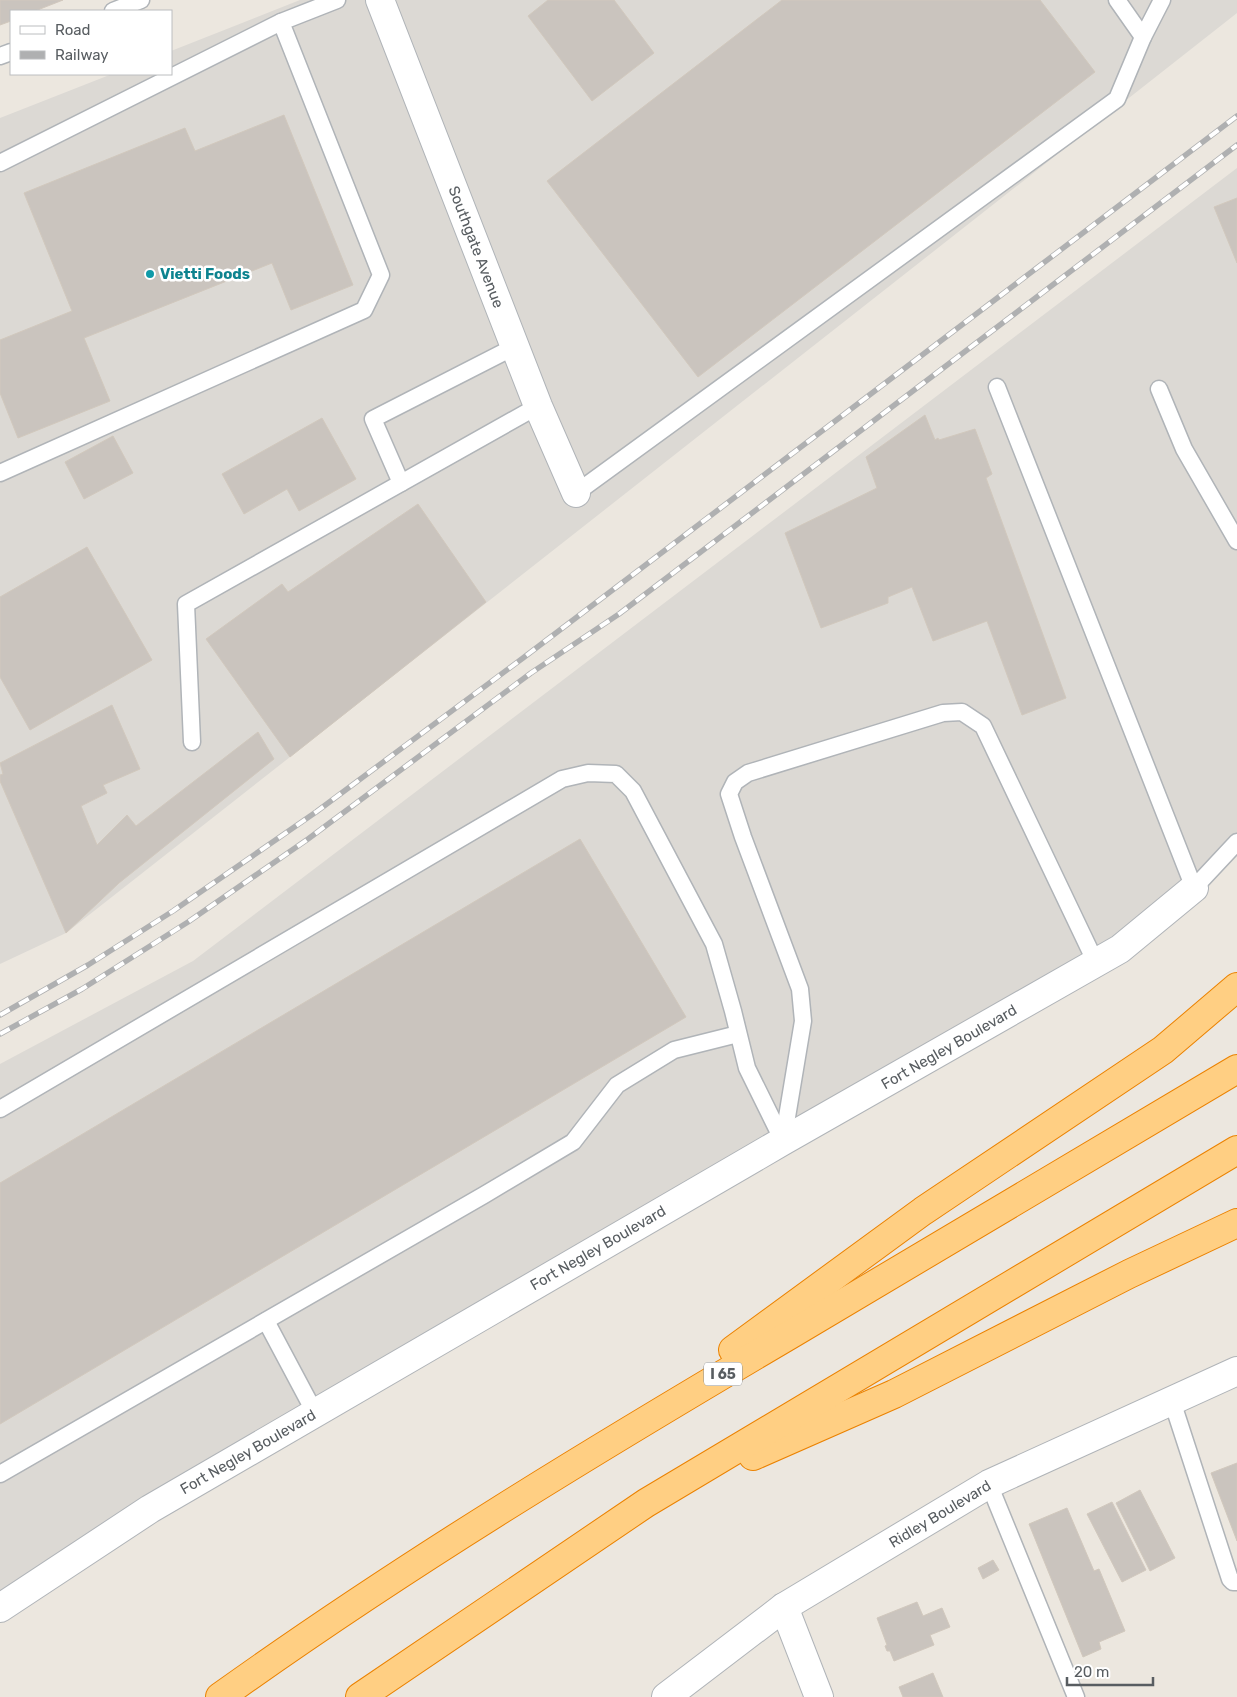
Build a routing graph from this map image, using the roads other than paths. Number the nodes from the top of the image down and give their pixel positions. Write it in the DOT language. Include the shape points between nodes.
graph roads {
  1 [pos="141,0"];
  2 [pos="337,0"];
  3 [pos="380,0"];
  4 [pos="1117,0"];
  5 [pos="1162,0"];
  6 [pos="116,10"];
  7 [pos="281,22"];
  8 [pos="1143,37"];
  9 [pos="0,163"];
  10 [pos="514,347"];
  11 [pos="997,387"];
  12 [pos="1159,389"];
  13 [pos="538,406"];
  14 [pos="0,473"];
  15 [pos="401,483"];
  16 [pos="576,493"];
  17 [pos="1237,541"];
  18 [pos="192,742"];
  19 [pos="1237,842"];
  20 [pos="1194,888"];
  21 [pos="1096,963"];
  22 [pos="1237,987"];
  23 [pos="738,1034"];
  24 [pos="1237,1069"];
  25 [pos="0,1109"];
  26 [pos="783,1140"];
  27 [pos="1237,1150"];
  28 [pos="1237,1223"];
  29 [pos="266,1321"];
  30 [pos="1237,1371"];
  31 [pos="1172,1401"];
  32 [pos="315,1413"];
  33 [pos="600,1447"];
  34 [pos="0,1474"];
  35 [pos="990,1484"];
  36 [pos="646,1502"];
  37 [pos="1237,1582"];
  38 [pos="784,1607"];
  39 [pos="0,1608"];
  40 [pos="220,1697"];
  41 [pos="360,1697"];
  42 [pos="666,1697"];
  43 [pos="819,1697"];
  44 [pos="1076,1697"];
  1 -- 6 [label="lane"];
  2 -- 7 [label="lane"];
  3 -- 10 [label="street, Southgate Avenue"];
  4 -- 8 [label="lane"];
  5 -- 8 [label="lane"];
  7 -- 9 [label="lane"];
  7 -- 14 [label="lane" via="381,275 364,310"];
  8 -- 16 [label="lane" via="1117,99"];
  10 -- 13 [label="street, Southgate Avenue"];
  10 -- 15 [label="lane" via="373,419"];
  11 -- 20 [label="lane"];
  12 -- 17 [label="lane" via="1184,449"];
  13 -- 15 [label="lane"];
  13 -- 16 [label="street, Southgate Avenue"];
  15 -- 18 [label="lane" via="186,604"];
  19 -- 20 [label="lane"];
  20 -- 21 [label="street, Fort Negley Boulevard" via="1120,949"];
  21 -- 26 [label="street, Fort Negley Boulevard"];
  21 -- 26 [label="lane" via="983,726 962,712 943,713 748,773 735,782 729,794 800,989 803,1021"];
  22 -- 33 [label="highway" via="1163,1050 923,1211"];
  23 -- 25 [label="lane" via="714,944 634,791 616,774 588,773 562,779"];
  23 -- 26 [label="lane" via="747,1068"];
  23 -- 29 [label="lane" via="674,1050 617,1085 573,1142"];
  24 -- 33 [label="highway, I 65"];
  26 -- 32 [label="street, Fort Negley Boulevard"];
  27 -- 36 [label="highway"];
  28 -- 36 [label="highway" via="1128,1274 894,1394"];
  29 -- 32 [label="lane"];
  29 -- 34 [label="lane"];
  30 -- 31 [label="street, Ridley Boulevard"];
  31 -- 35 [label="street, Ridley Boulevard"];
  31 -- 37 [label="lane" via="1230,1579"];
  32 -- 39 [label="street, Fort Negley Boulevard" via="150,1509"];
  33 -- 40 [label="highway, I 65" via="450,1541"];
  35 -- 38 [label="street, Ridley Boulevard"];
  35 -- 44 [label="lane"];
  36 -- 41 [label="highway"];
  38 -- 42 [label="street, Ridley Boulevard"];
  38 -- 43 [label="street"];
}
